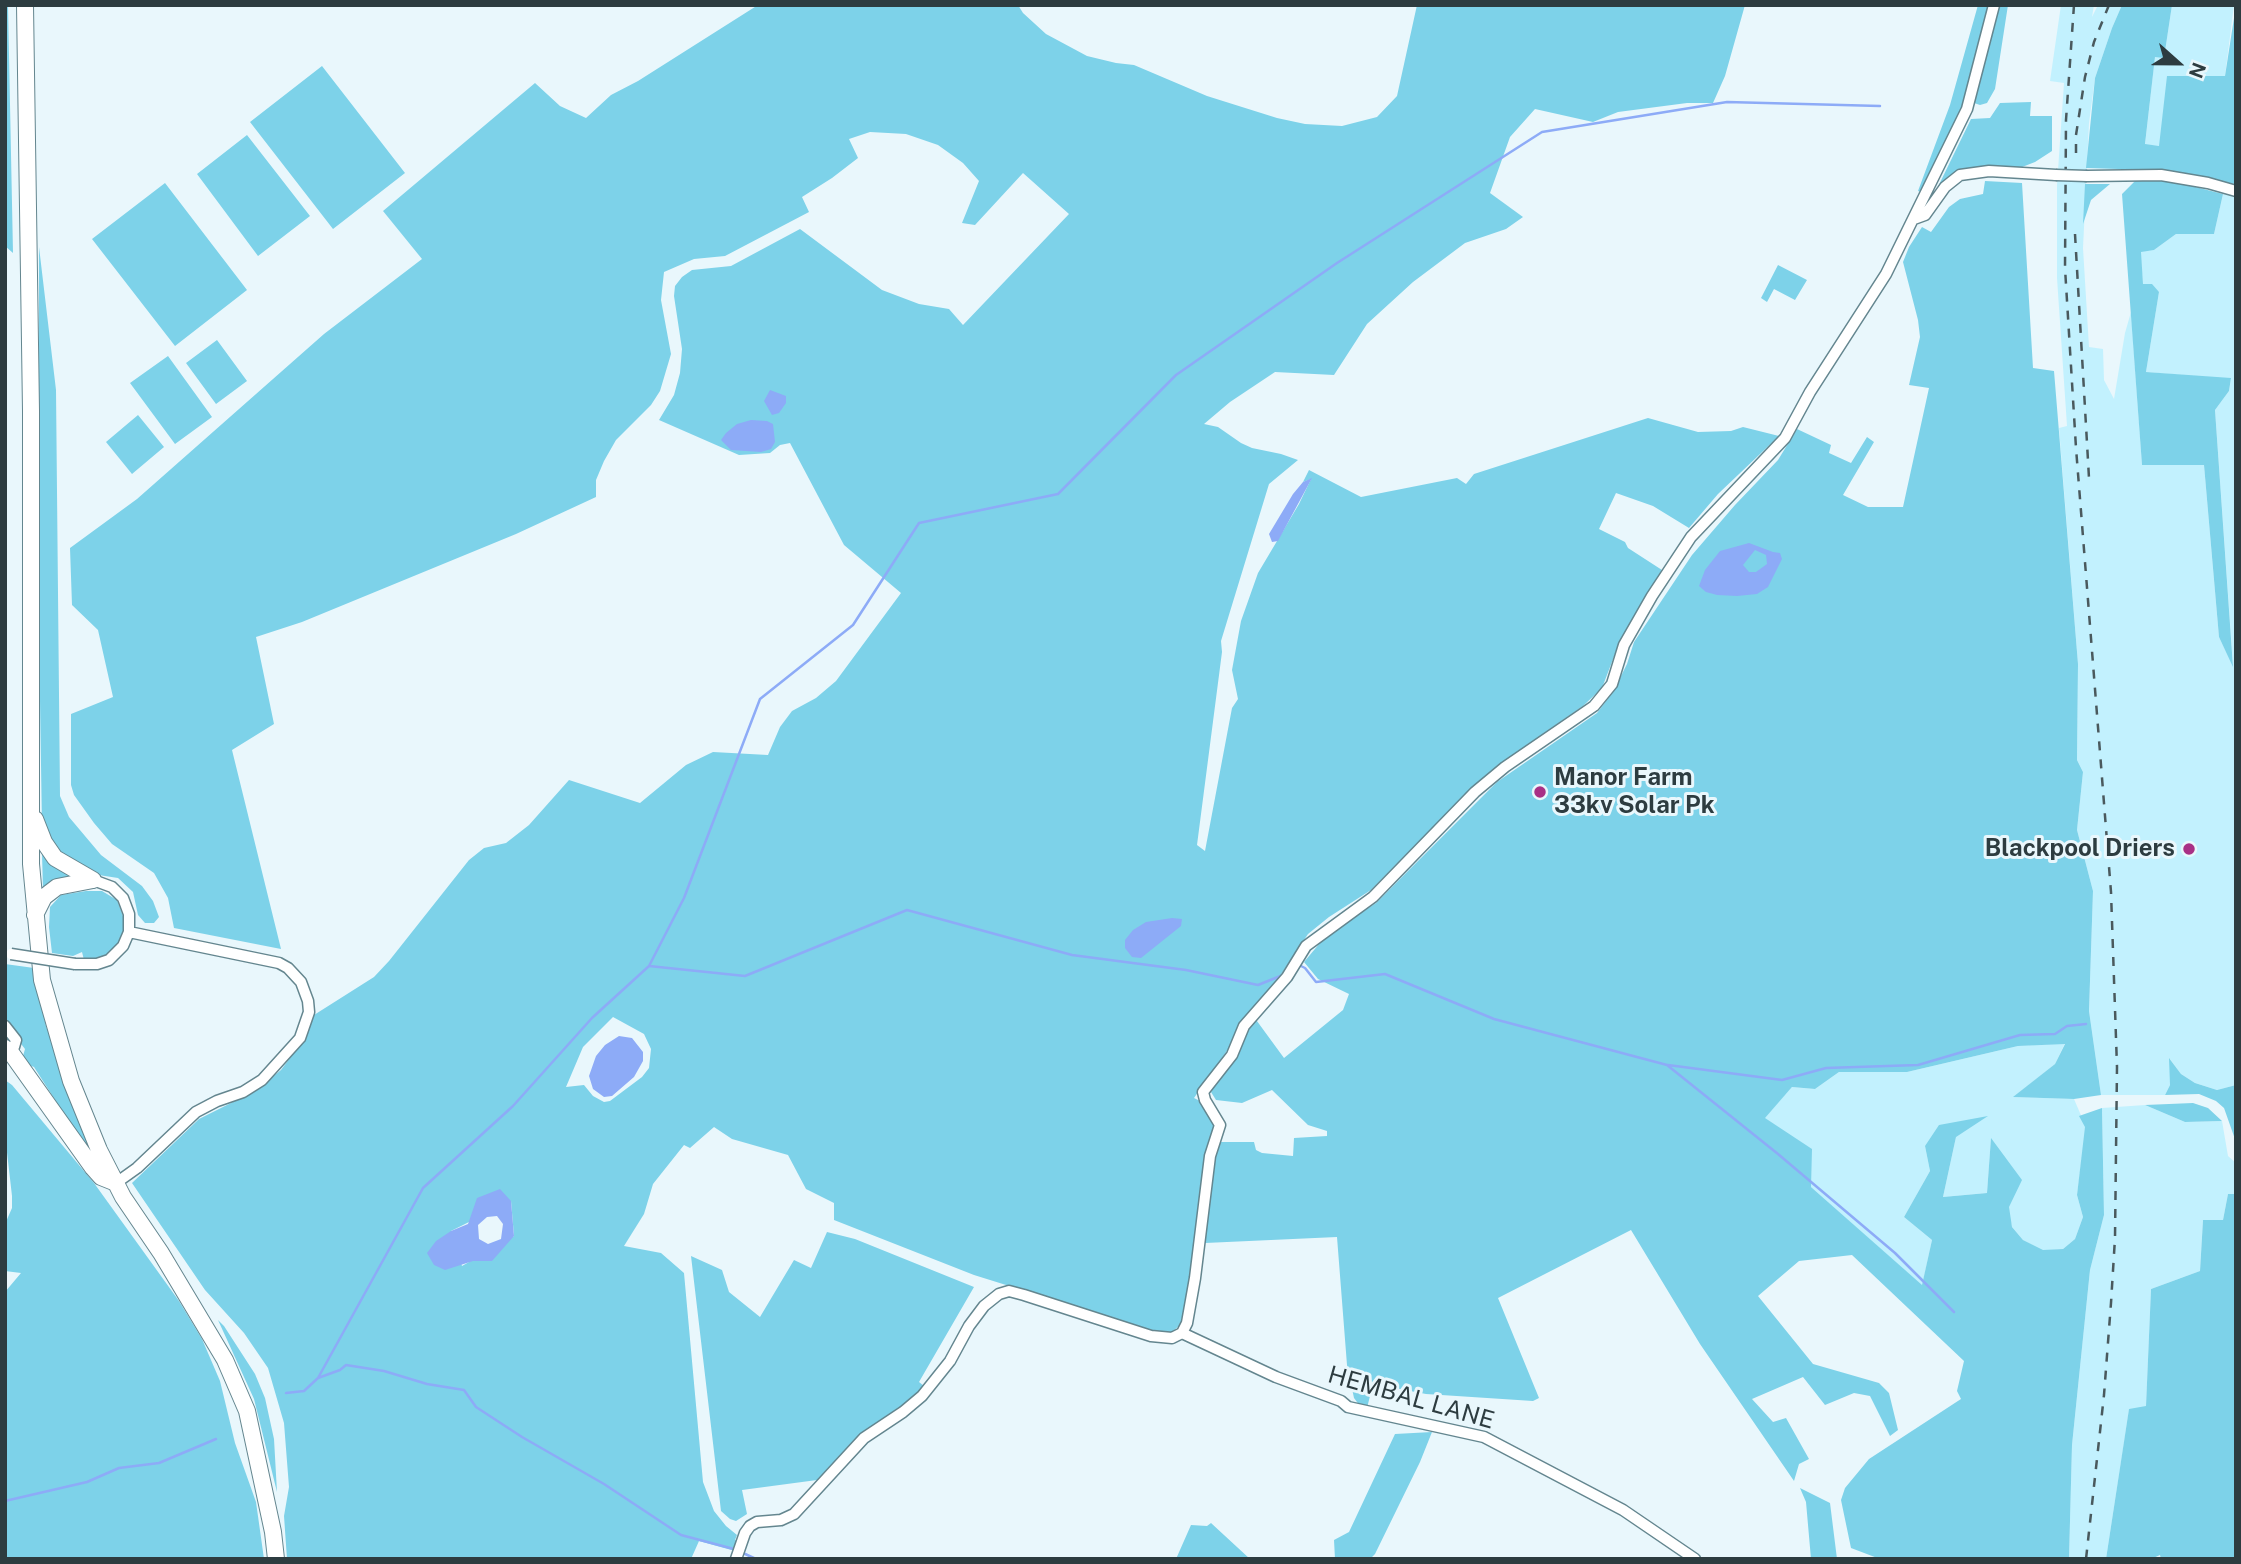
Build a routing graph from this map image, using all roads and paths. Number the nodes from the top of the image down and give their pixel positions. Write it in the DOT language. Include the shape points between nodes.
graph roads {
  1 [pos="25,5"];
  2 [pos="1994,5"];
  3 [pos="2236,191"];
  4 [pos="1914,219"];
  5 [pos="32,810"];
  6 [pos="93,880"];
  7 [pos="35,915"];
  8 [pos="129,932"];
  9 [pos="8,954"];
  10 [pos="5,1026"];
  11 [pos="7,1046"];
  12 [pos="116,1183"];
  13 [pos="1182,1333"];
  14 [pos="736,1558"];
  15 [pos="276,1559"];
  16 [pos="1695,1559"];
  1 -- 5 [label="highway"];
  2 -- 4 [label="street" via="1967,109"];
  3 -- 4 [label="street, bridge" via="2161,175 1989,171 1960,175 1925,215"];
  4 -- 13 [label="street" via="1886,274 1785,438 1691,537 1624,645 1612,684 1594,706 1475,792 1373,897 1307,946 1244,1026 1232,1055 1203,1092 1220,1125 1210,1156 1195,1278"];
  5 -- 6 [label="highway" via="49,851"];
  5 -- 7 [label="highway"];
  6 -- 7 [label="highway" via="57,887 44,897"];
  6 -- 8 [label="street" via="112,887 123,898"];
  7 -- 12 [label="highway" via="41,980 58,1041 83,1113"];
  8 -- 9 [label="street, bridge" via="123,946 109,960 97,964"];
  8 -- 12 [label="street" via="279,963 301,982 309,1012 300,1038 262,1080 196,1112"];
  10 -- 11 [label="street" via="16,1040 14,1047"];
  11 -- 12 [label="highway" via="93,1168"];
  12 -- 15 [label="highway" via="225,1360 247,1410"];
  13 -- 14 [label="street" via="1172,1338 1151,1336 1024,1295 999,1294 969,1325 950,1361 922,1396 864,1438 794,1514 757,1522 745,1533"];
  13 -- 16 [label="street, HEMBAL LANE" via="1348,1407 1484,1437 1623,1510"];
}
